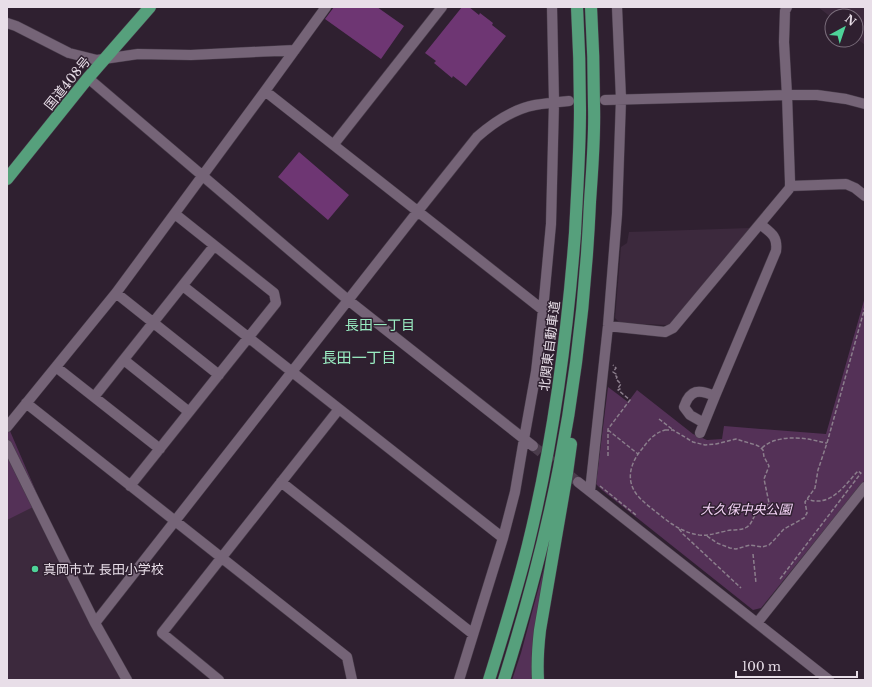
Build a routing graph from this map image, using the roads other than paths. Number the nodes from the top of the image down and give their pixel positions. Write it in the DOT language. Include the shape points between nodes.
graph roads {
  1 [pos="150,7"];
  2 [pos="326,7"];
  3 [pos="442,7"];
  4 [pos="552,7"];
  5 [pos="577,7"];
  6 [pos="591,7"];
  7 [pos="617,7"];
  8 [pos="787,7"];
  9 [pos="7,23"];
  10 [pos="295,50"];
  11 [pos="105,58"];
  12 [pos="88,78"];
  13 [pos="265,91"];
  14 [pos="787,95"];
  15 [pos="621,99"];
  16 [pos="605,100"];
  17 [pos="569,101"];
  18 [pos="554,102"];
  19 [pos="865,104"];
  20 [pos="334,144"];
  21 [pos="203,176"];
  22 [pos="7,179"];
  23 [pos="790,186"];
  24 [pos="865,196"];
  25 [pos="418,211"];
  26 [pos="175,214"];
  27 [pos="760,224"];
  28 [pos="214,246"];
  29 [pos="183,286"];
  30 [pos="116,293"];
  31 [pos="348,300"];
  32 [pos="543,310"];
  33 [pos="581,321"];
  34 [pos="153,323"];
  35 [pos="608,326"];
  36 [pos="248,337"];
  37 [pos="124,360"];
  38 [pos="56,367"];
  39 [pos="292,372"];
  40 [pos="219,374"];
  41 [pos="715,396"];
  42 [pos="94,397"];
  43 [pos="26,403"];
  44 [pos="339,409"];
  45 [pos="189,412"];
  46 [pos="704,424"];
  47 [pos="7,427"];
  48 [pos="700,434"];
  49 [pos="524,439"];
  50 [pos="7,445"];
  51 [pos="533,446"];
  52 [pos="160,449"];
  53 [pos="281,482"];
  54 [pos="578,482"];
  55 [pos="130,486"];
  56 [pos="865,487"];
  57 [pos="590,491"];
  58 [pos="175,521"];
  59 [pos="503,538"];
  60 [pos="221,558"];
  61 [pos="514,600"];
  62 [pos="95,623"];
  63 [pos="757,623"];
  64 [pos="473,634"];
  65 [pos="127,680"];
  66 [pos="219,680"];
  67 [pos="352,680"];
  68 [pos="458,680"];
  69 [pos="482,680"];
  70 [pos="489,680"];
  71 [pos="504,680"];
  72 [pos="538,680"];
  73 [pos="829,680"];
  1 -- 11 [label="highway, 国道408号"];
  2 -- 10 [label="street"];
  3 -- 20 [label="street"];
  4 -- 18 [label="street"];
  5 -- 61 [label="highway, 北関東自動車道" via="580,110 578,188 568,318 546,463"];
  6 -- 33 [label="highway" via="594,116 587,258"];
  7 -- 15 [label="street"];
  8 -- 14 [label="street" via="784,42"];
  9 -- 11 [label="street" via="69,53 97,60"];
  10 -- 11 [label="street" via="191,55 138,54"];
  10 -- 13 [label="street"];
  11 -- 12 [label="highway, 国道408号"];
  12 -- 21 [label="street"];
  12 -- 22 [label="highway, 国道408号"];
  13 -- 20 [label="street"];
  13 -- 21 [label="street"];
  14 -- 15 [label="street"];
  14 -- 19 [label="street" via="817,95"];
  14 -- 23 [label="street"];
  15 -- 16 [label="street"];
  15 -- 35 [label="street" via="617,214"];
  17 -- 18 [label="street"];
  18 -- 25 [label="street" via="515,111 489,127 477,137"];
  18 -- 32 [label="street" via="552,224"];
  20 -- 25 [label="street"];
  21 -- 26 [label="street"];
  21 -- 31 [label="street"];
  23 -- 24 [label="street" via="846,184"];
  23 -- 27 [label="street"];
  25 -- 31 [label="street"];
  25 -- 32 [label="street"];
  26 -- 28 [label="street"];
  26 -- 30 [label="street"];
  27 -- 35 [label="street" via="673,328 665,332"];
  27 -- 41 [label="street" via="775,237 776,251"];
  28 -- 29 [label="street"];
  28 -- 36 [label="street" via="274,293 276,303"];
  29 -- 34 [label="street"];
  29 -- 36 [label="street"];
  30 -- 34 [label="street"];
  30 -- 38 [label="street"];
  31 -- 39 [label="street"];
  31 -- 49 [label="street"];
  32 -- 49 [label="street" via="536,372"];
  33 -- 71 [label="highway" via="559,469 527,603"];
  33 -- 72 [label="highway" via="576,404 540,630"];
  34 -- 37 [label="street"];
  34 -- 40 [label="street"];
  35 -- 57 [label="street"];
  36 -- 39 [label="street"];
  36 -- 40 [label="street"];
  37 -- 42 [label="street"];
  37 -- 45 [label="street"];
  38 -- 42 [label="street"];
  38 -- 43 [label="street"];
  39 -- 44 [label="street"];
  39 -- 58 [label="street"];
  40 -- 45 [label="street"];
  41 -- 46 [label="street"];
  41 -- 46 [label="street" via="698,391 692,393 684,408"];
  42 -- 52 [label="street"];
  43 -- 47 [label="street"];
  43 -- 55 [label="street"];
  44 -- 53 [label="street"];
  44 -- 59 [label="street"];
  45 -- 52 [label="street"];
  46 -- 48 [label="street"];
  49 -- 51 [label="street"];
  49 -- 59 [label="street" via="515,492"];
  50 -- 62 [label="street"];
  52 -- 55 [label="street"];
  53 -- 60 [label="street"];
  53 -- 64 [label="street"];
  54 -- 57 [label="street"];
  55 -- 58 [label="street"];
  56 -- 63 [label="street"];
  57 -- 63 [label="street"];
  58 -- 60 [label="street"];
  58 -- 62 [label="street"];
  59 -- 64 [label="street"];
  60 -- 66 [label="street" via="162,633"];
  60 -- 67 [label="street" via="347,658"];
  61 -- 69 [label="highway" via="495,638"];
  61 -- 70 [label="highway, 北関東自動車道"];
  62 -- 65 [label="street"];
  63 -- 73 [label="street"];
  64 -- 68 [label="street"];
}
